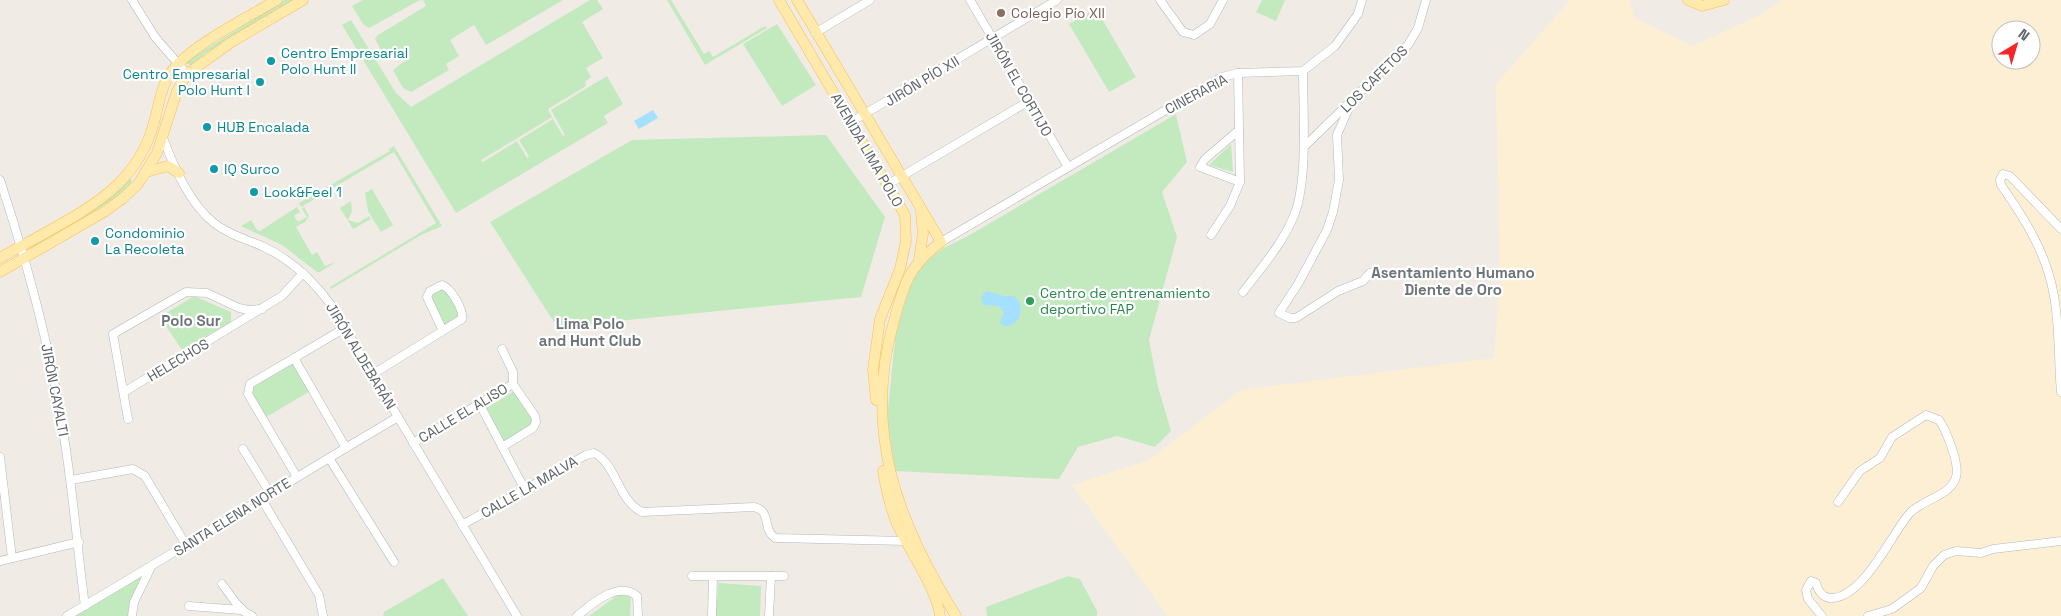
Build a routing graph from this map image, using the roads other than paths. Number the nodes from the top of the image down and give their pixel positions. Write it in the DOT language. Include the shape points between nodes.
graph roads {
  1 [pos="132,0"];
  2 [pos="277,0"];
  3 [pos="303,0"];
  4 [pos="796,0"];
  5 [pos="870,0"];
  6 [pos="970,0"];
  7 [pos="1057,0"];
  8 [pos="1160,0"];
  9 [pos="1223,0"];
  10 [pos="1362,0"];
  11 [pos="1426,0"];
  12 [pos="1688,0"];
  13 [pos="1724,0"];
  14 [pos="781,1"];
  15 [pos="815,33"];
  16 [pos="993,38"];
  17 [pos="178,64"];
  18 [pos="1302,71"];
  19 [pos="1238,72"];
  20 [pos="187,74"];
  21 [pos="161,91"];
  22 [pos="1029,101"];
  23 [pos="1351,103"];
  24 [pos="865,115"];
  25 [pos="851,122"];
  26 [pos="1239,130"];
  27 [pos="163,138"];
  28 [pos="1304,147"];
  29 [pos="1068,167"];
  30 [pos="146,172"];
  31 [pos="179,173"];
  32 [pos="903,178"];
  33 [pos="0,180"];
  34 [pos="1240,182"];
  35 [pos="887,185"];
  36 [pos="921,211"];
  37 [pos="2061,228"];
  38 [pos="1211,235"];
  39 [pos="941,242"];
  40 [pos="22,245"];
  41 [pos="26,257"];
  42 [pos="0,258"];
  43 [pos="918,261"];
  44 [pos="0,272"];
  45 [pos="303,273"];
  46 [pos="1370,273"];
  47 [pos="1243,292"];
  48 [pos="239,308"];
  49 [pos="262,309"];
  50 [pos="240,323"];
  51 [pos="345,328"];
  52 [pos="443,331"];
  53 [pos="502,349"];
  54 [pos="294,358"];
  55 [pos="373,374"];
  56 [pos="513,384"];
  57 [pos="124,392"];
  58 [pos="2061,392"];
  59 [pos="478,403"];
  60 [pos="398,417"];
  61 [pos="128,419"];
  62 [pos="414,443"];
  63 [pos="502,447"];
  64 [pos="346,448"];
  65 [pos="243,449"];
  66 [pos="0,457"];
  67 [pos="329,458"];
  68 [pos="297,477"];
  69 [pos="71,480"];
  70 [pos="524,488"];
  71 [pos="270,492"];
  72 [pos="261,498"];
  73 [pos="1838,502"];
  74 [pos="462,525"];
  75 [pos="906,541"];
  76 [pos="2061,541"];
  77 [pos="78,542"];
  78 [pos="186,545"];
  79 [pos="12,558"];
  80 [pos="0,561"];
  81 [pos="394,562"];
  82 [pos="150,569"];
  83 [pos="692,576"];
  84 [pos="771,576"];
  85 [pos="784,576"];
  86 [pos="713,577"];
  87 [pos="222,584"];
  88 [pos="85,606"];
  89 [pos="189,606"];
  90 [pos="245,611"];
  91 [pos="67,616"];
  92 [pos="132,616"];
  93 [pos="252,616"];
  94 [pos="323,616"];
  95 [pos="517,616"];
  96 [pos="577,616"];
  97 [pos="638,616"];
  98 [pos="712,616"];
  99 [pos="770,616"];
  100 [pos="940,616"];
  101 [pos="956,616"];
  102 [pos="1822,616"];
  103 [pos="1868,616"];
  1 -- 17 [label="street" via="155,37"];
  2 -- 17 [label="main road"];
  3 -- 20 [label="main road" via="204,59"];
  4 -- 15 [label="main road, AVENIDA LIMA POLO"];
  5 -- 15 [label="street"];
  6 -- 16 [label="street, JIRÓN EL CORTIJO"];
  7 -- 16 [label="street, JIRÓN PÍO XII"];
  8 -- 9 [label="street" via="1184,32 1194,35 1210,24"];
  10 -- 18 [label="street" via="1358,14 1335,46"];
  11 -- 23 [label="street, LOS CAFETOS" via="1418,28 1408,45"];
  12 -- 13 [label="main road" via="1702,6"];
  14 -- 25 [label="main road, AVENIDA LIMA POLO"];
  15 -- 24 [label="main road, AVENIDA LIMA POLO"];
  16 -- 22 [label="street, JIRÓN EL CORTIJO"];
  16 -- 24 [label="street, JIRÓN PÍO XII"];
  17 -- 20 [label="street"];
  17 -- 21 [label="main road"];
  18 -- 19 [label="street, CINERARIA"];
  18 -- 28 [label="street"];
  19 -- 26 [label="street"];
  19 -- 29 [label="street, CINERARIA" via="1222,77"];
  20 -- 27 [label="main road" via="177,91"];
  21 -- 27 [label="main road" via="162,112 158,124"];
  21 -- 40 [label="main road" via="149,138 137,160 116,186 99,200"];
  22 -- 29 [label="street, JIRÓN EL CORTIJO"];
  22 -- 32 [label="street"];
  23 -- 28 [label="street, LOS CAFETOS"];
  23 -- 46 [label="street" via="1337,135 1338,180 1327,230 1279,313 1296,318 1338,291 1363,281"];
  24 -- 25 [label="street, JIRÓN PÍO XII"];
  24 -- 32 [label="main road, AVENIDA LIMA POLO"];
  25 -- 35 [label="main road, AVENIDA LIMA POLO"];
  26 -- 34 [label="street"];
  26 -- 34 [label="street" via="1205,158 1200,167"];
  27 -- 30 [label="main road"];
  27 -- 31 [label="street, JIRÓN ALDEBARÁN"];
  28 -- 47 [label="street" via="1296,211 1277,247"];
  29 -- 39 [label="street, CINERARIA"];
  30 -- 31 [label="main road" via="168,166"];
  30 -- 41 [label="main road" via="132,189 104,212"];
  31 -- 45 [label="street, JIRÓN ALDEBARÁN" via="199,207 213,222 270,250"];
  32 -- 35 [label="street"];
  32 -- 36 [label="main road, AVENIDA LIMA POLO"];
  33 -- 40 [label="street, JIRÓN CAYALTI"];
  34 -- 38 [label="street" via="1230,206"];
  35 -- 75 [label="main road, AVENIDA LIMA POLO" via="904,215 906,241 900,269 880,320 874,370 880,456 886,489"];
  36 -- 39 [label="main road, AVENIDA LIMA POLO"];
  36 -- 43 [label="main road, AVENIDA LIMA POLO" via="923,234"];
  37 -- 58 [label="street" via="2010,176 2003,174 2002,185 2030,229 2050,277 2057,321"];
  39 -- 43 [label="main road"];
  40 -- 41 [label="street, JIRÓN CAYALTI"];
  40 -- 42 [label="main road"];
  41 -- 44 [label="main road"];
  41 -- 69 [label="street, JIRÓN CAYALTI" via="56,388"];
  43 -- 101 [label="main road" via="901,292 888,343 882,390 886,456 897,498 914,542"];
  45 -- 49 [label="street, HELECHOS" via="282,296"];
  45 -- 51 [label="street, JIRÓN ALDEBARÁN" via="316,285"];
  48 -- 49 [label="street"];
  48 -- 50 [label="street"];
  48 -- 57 [label="street" via="207,293 186,292 113,334"];
  49 -- 50 [label="street, HELECHOS"];
  50 -- 57 [label="street, HELECHOS"];
  51 -- 54 [label="street"];
  51 -- 55 [label="street, JIRÓN ALDEBARÁN"];
  52 -- 52 [label="street" via="463,316 448,289 442,285 426,297"];
  52 -- 55 [label="street"];
  53 -- 56 [label="street" via="513,372"];
  54 -- 64 [label="street"];
  54 -- 68 [label="street" via="250,384 248,394"];
  55 -- 60 [label="street, JIRÓN ALDEBARÁN"];
  56 -- 59 [label="street, CALLE EL ALISO"];
  56 -- 63 [label="street" via="536,422 533,428"];
  57 -- 61 [label="street"];
  59 -- 62 [label="street, CALLE EL ALISO"];
  59 -- 63 [label="street"];
  60 -- 62 [label="street, JIRÓN ALDEBARÁN"];
  60 -- 64 [label="street, SANTA ELENA NORTE"];
  62 -- 74 [label="street, JIRÓN ALDEBARÁN"];
  63 -- 70 [label="street"];
  64 -- 67 [label="street, SANTA ELENA NORTE"];
  65 -- 71 [label="street"];
  66 -- 79 [label="street"];
  67 -- 68 [label="street, SANTA ELENA NORTE"];
  67 -- 81 [label="street"];
  68 -- 71 [label="street, SANTA ELENA NORTE"];
  69 -- 77 [label="street, JIRÓN CAYALTI"];
  69 -- 78 [label="street" via="133,469 140,471"];
  70 -- 74 [label="street, CALLE LA MALVA"];
  70 -- 75 [label="street, CALLE LA MALVA" via="586,455 597,455 630,504 642,512 754,507 766,516 768,530 775,538"];
  71 -- 72 [label="street, SANTA ELENA NORTE"];
  72 -- 78 [label="street, SANTA ELENA NORTE"];
  72 -- 94 [label="street" via="319,595"];
  73 -- 102 [label="street" via="1860,471 1880,458 1892,438 1926,415 1939,420 1958,466 1956,478 1940,495 1911,511 1878,561 1855,586 1831,598 1819,592 1816,582 1811,581 1806,590 1808,599"];
  74 -- 95 [label="street, JIRÓN ALDEBARÁN"];
  75 -- 100 [label="main road, AVENIDA LIMA POLO"];
  76 -- 103 [label="street" via="1981,553 1956,551 1944,555 1933,566 1921,588 1892,609"];
  77 -- 79 [label="street"];
  77 -- 88 [label="street, JIRÓN CAYALTI"];
  78 -- 82 [label="street, SANTA ELENA NORTE"];
  79 -- 80 [label="street"];
  82 -- 88 [label="street, SANTA ELENA NORTE"];
  82 -- 92 [label="street" via="136,597"];
  83 -- 86 [label="street"];
  84 -- 85 [label="street"];
  84 -- 86 [label="street"];
  84 -- 99 [label="street"];
  86 -- 98 [label="street"];
  87 -- 90 [label="street"];
  88 -- 91 [label="street, SANTA ELENA NORTE"];
  89 -- 90 [label="street"];
  90 -- 93 [label="street"];
  96 -- 97 [label="street" via="614,592 628,591 639,599"];
}
